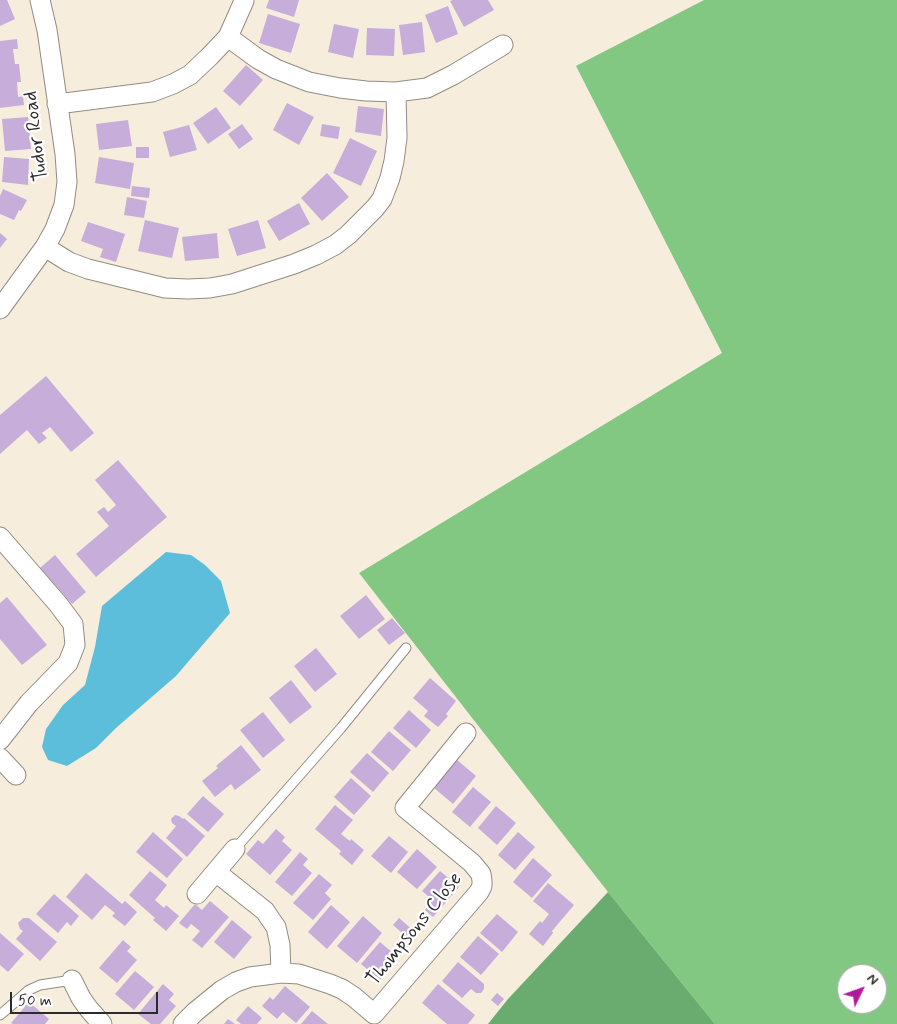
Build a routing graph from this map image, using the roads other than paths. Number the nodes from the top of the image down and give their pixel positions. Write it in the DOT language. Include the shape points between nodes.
graph roads {
  1 [pos="40,0"];
  2 [pos="244,1"];
  3 [pos="228,37"];
  4 [pos="503,45"];
  5 [pos="396,92"];
  6 [pos="57,104"];
  7 [pos="46,247"];
  8 [pos="0,309"];
  9 [pos="0,537"];
  10 [pos="406,648"];
  11 [pos="466,733"];
  12 [pos="0,740"];
  13 [pos="0,758"];
  14 [pos="16,774"];
  15 [pos="235,850"];
  16 [pos="216,872"];
  17 [pos="197,894"];
  18 [pos="281,972"];
  19 [pos="72,980"];
  20 [pos="0,1016"];
  21 [pos="380,1019"];
  22 [pos="102,1024"];
  23 [pos="183,1024"];
  1 -- 6 [label="street, Tudor Road"];
  2 -- 3 [label="street"];
  3 -- 5 [label="street" via="276,70 309,82 348,89"];
  3 -- 6 [label="street" via="190,75 173,84 152,92"];
  4 -- 5 [label="street" via="427,88"];
  5 -- 7 [label="street" via="394,161 382,199 348,235 316,255 232,284 188,289 165,288 88,269"];
  6 -- 7 [label="street, Tudor Road" via="67,182 64,205"];
  7 -- 8 [label="street, Tudor Road"];
  9 -- 12 [label="street" via="58,604 72,624 76,645 68,663 29,703"];
  10 -- 15 [label="lane"];
  11 -- 21 [label="street, Thompsons Close" via="405,808 472,863 480,874 482,886"];
  13 -- 14 [label="street"];
  15 -- 16 [label="street"];
  16 -- 17 [label="street"];
  16 -- 18 [label="street" via="265,911 276,927"];
  18 -- 21 [label="street, Thompsons Close" via="299,974 342,989"];
  18 -- 23 [label="street, Thompsons Close" via="236,982 210,999"];
  19 -- 20 [label="lane" via="29,990"];
  19 -- 22 [label="street" via="81,998"];
}
